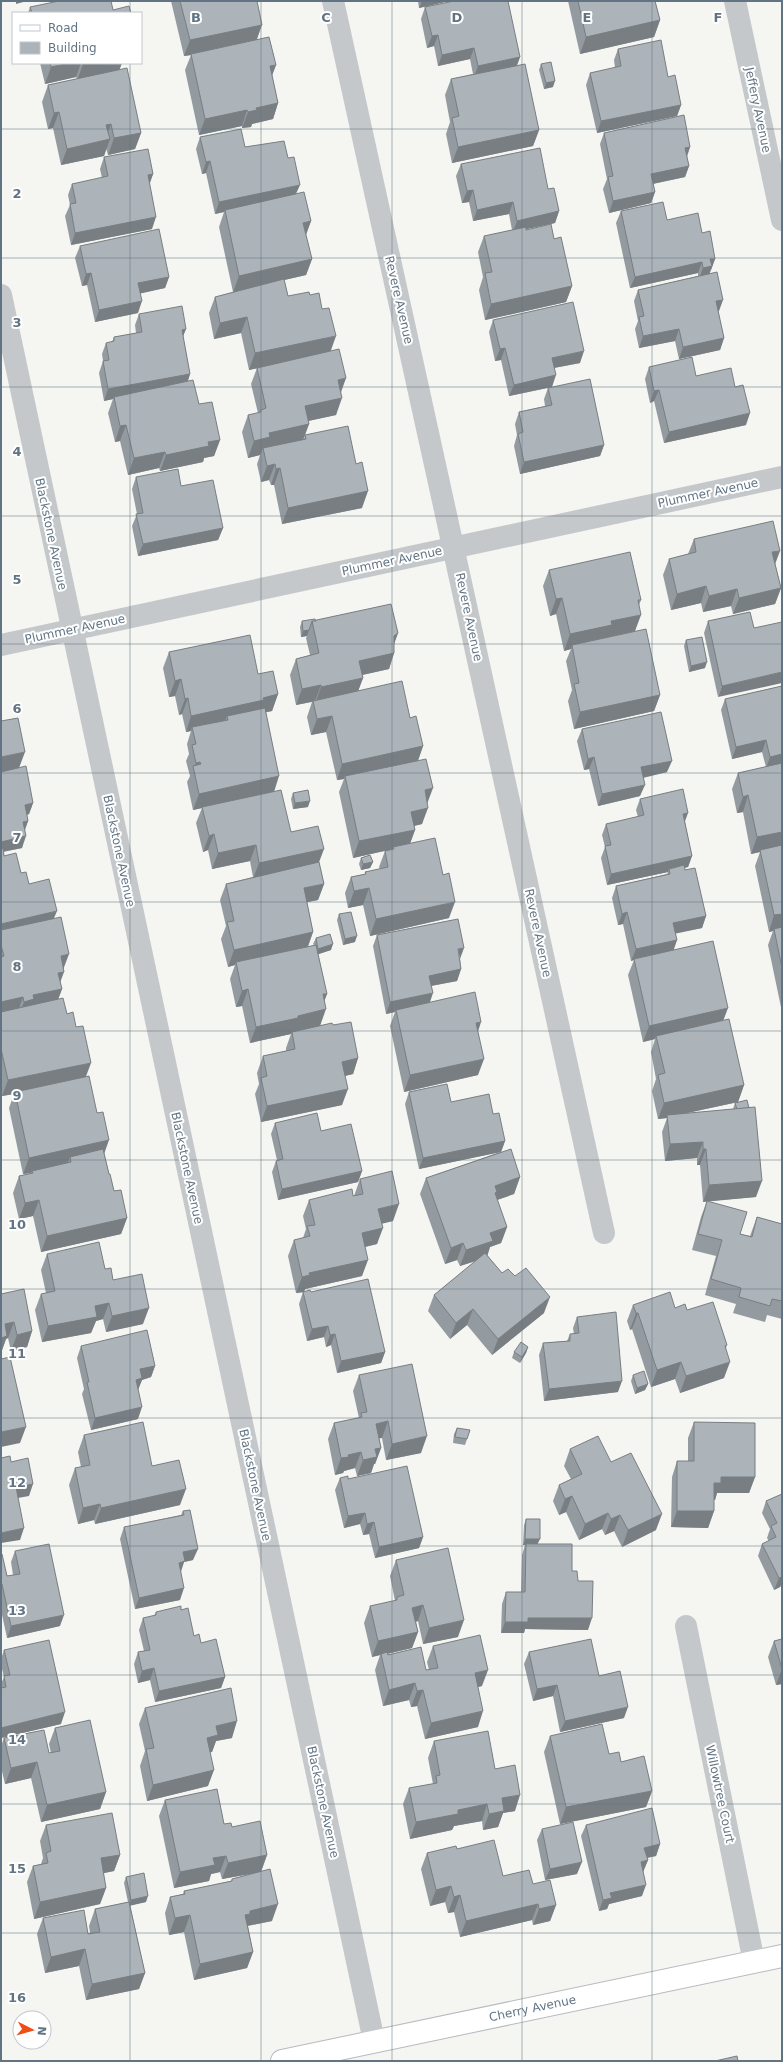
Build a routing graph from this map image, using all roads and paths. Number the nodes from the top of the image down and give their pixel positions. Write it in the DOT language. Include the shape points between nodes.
graph roads {
  1 [pos="333,1"];
  2 [pos="734,1"];
  3 [pos="782,220"];
  4 [pos="1,295"];
  5 [pos="782,477"];
  6 [pos="454,547"];
  7 [pos="72,630"];
  8 [pos="1,645"];
  9 [pos="604,1233"];
  10 [pos="686,1626"];
  11 [pos="782,1956"];
  12 [pos="754,1962"];
  13 [pos="374,2041"];
  14 [pos="282,2061"];
  1 -- 6 [label="street, Revere Avenue"];
  2 -- 3 [label="street, Jeffery Avenue"];
  4 -- 7 [label="street, Blackstone Avenue"];
  5 -- 6 [label="street, Plummer Avenue"];
  6 -- 7 [label="street, Plummer Avenue"];
  6 -- 9 [label="street, Revere Avenue"];
  7 -- 8 [label="street, Plummer Avenue"];
  7 -- 13 [label="street, Blackstone Avenue"];
  10 -- 12 [label="street, Willowtree Court"];
  11 -- 12 [label="street, Cherry Avenue"];
  12 -- 13 [label="street, Cherry Avenue"];
  13 -- 14 [label="street, Cherry Avenue"];
}
